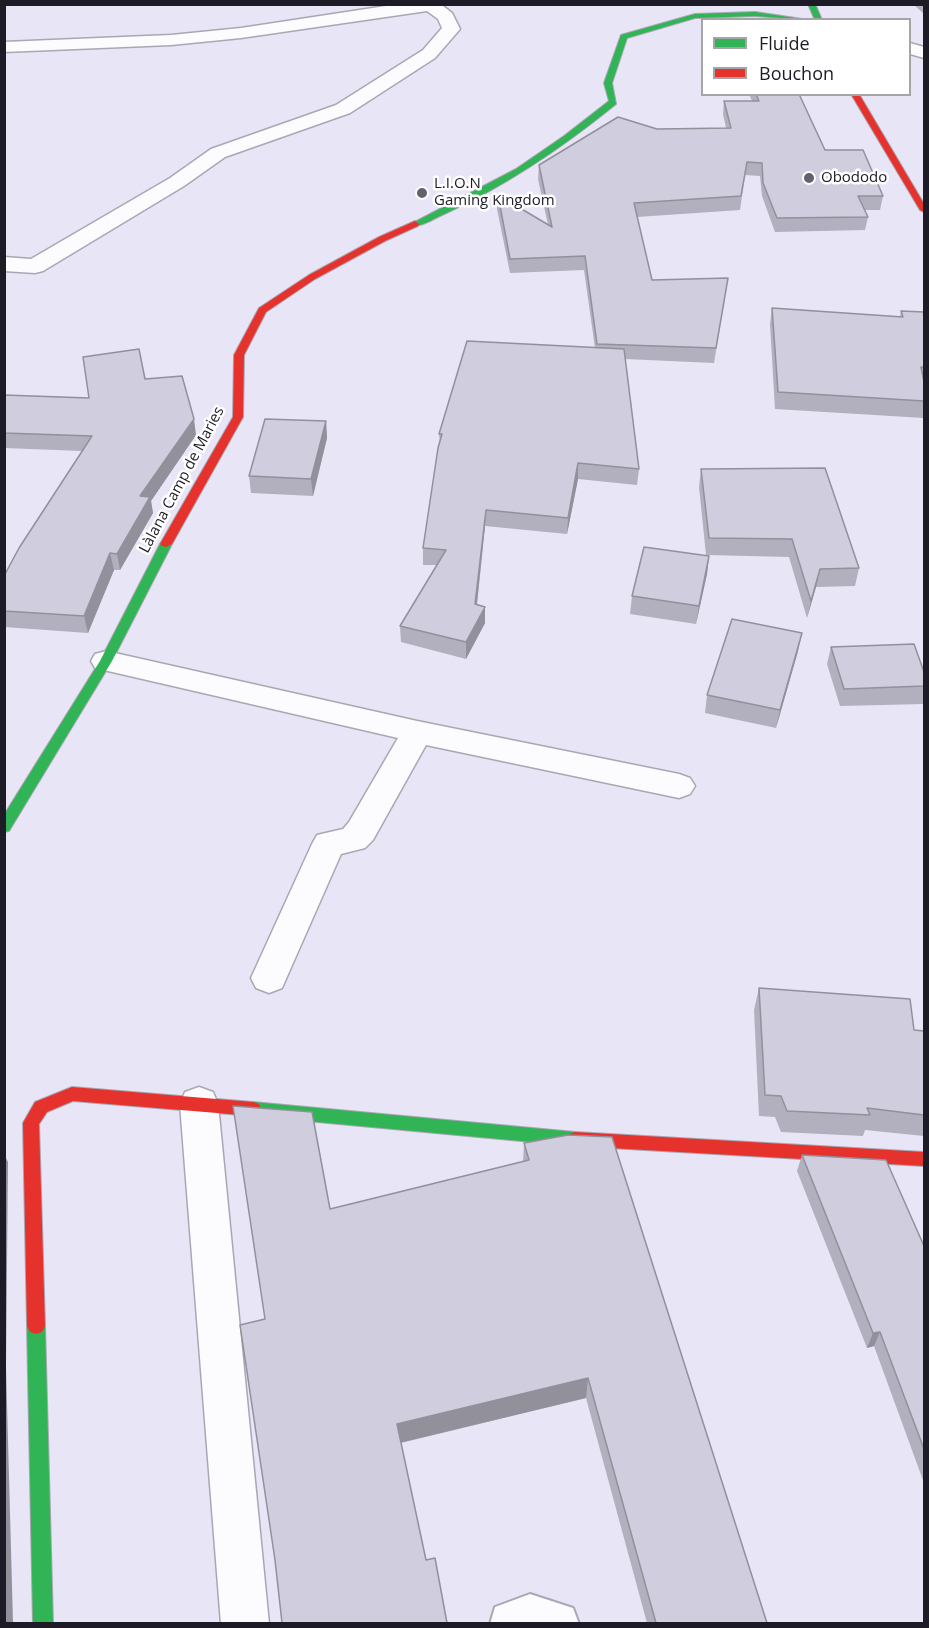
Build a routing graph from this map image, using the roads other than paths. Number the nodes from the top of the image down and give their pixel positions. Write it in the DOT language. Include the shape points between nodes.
graph roads {
  1 [pos="811,4"];
  2 [pos="434,5"];
  3 [pos="789,18"];
  4 [pos="818,18"];
  5 [pos="4,47"];
  6 [pos="856,96"];
  7 [pos="924,210"];
  8 [pos="4,264"];
  9 [pos="106,661"];
  10 [pos="417,732"];
  11 [pos="680,786"];
  12 [pos="4,827"];
  13 [pos="269,978"];
  14 [pos="199,1104"];
  15 [pos="924,1159"];
  16 [pos="44,1623"];
  17 [pos="245,1623"];
  18 [pos="507,1623"];
  19 [pos="563,1623"];
  1 -- 4 [label="street"];
  2 -- 5 [label="street" via="171,40"];
  2 -- 8 [label="street" via="451,29 429,54 343,109 218,153 177,182 35,266"];
  3 -- 9 [label="street, Làlana Camp de Maries" via="754,14 695,16 624,37 608,83 614,102 591,121 542,156 463,203 382,239 262,310 239,355 238,417 150,573"];
  6 -- 7 [label="street"];
  9 -- 10 [label="street"];
  9 -- 12 [label="street, Làlana Camp de Maries"];
  10 -- 11 [label="street"];
  10 -- 13 [label="street" via="361,831 354,839 329,844"];
  14 -- 15 [label="street" via="550,1138"];
  14 -- 16 [label="street" via="72,1094 41,1107 32,1123"];
  14 -- 17 [label="street"];
  18 -- 19 [label="lane" via="507,1619 530,1611"];
}
